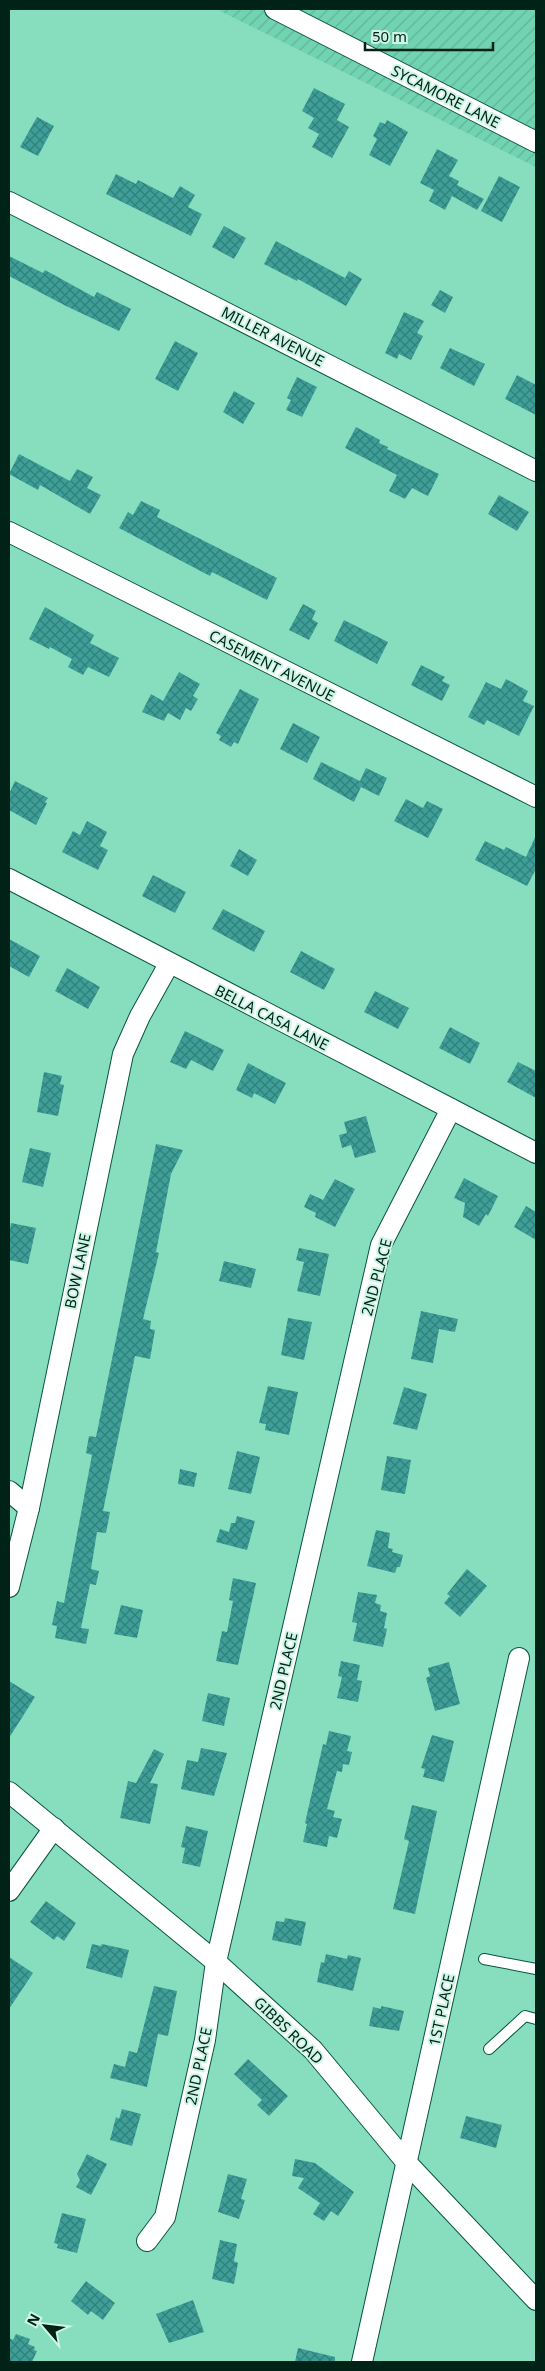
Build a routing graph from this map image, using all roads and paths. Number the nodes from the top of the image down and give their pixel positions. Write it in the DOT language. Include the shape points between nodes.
graph roads {
  1 [pos="275,9"];
  2 [pos="536,142"];
  3 [pos="9,202"];
  4 [pos="536,470"];
  5 [pos="9,532"];
  6 [pos="536,797"];
  7 [pos="9,879"];
  8 [pos="169,964"];
  9 [pos="451,1109"];
  10 [pos="536,1153"];
  11 [pos="9,1491"];
  12 [pos="29,1508"];
  13 [pos="9,1587"];
  14 [pos="519,1658"];
  15 [pos="9,1792"];
  16 [pos="54,1828"];
  17 [pos="9,1891"];
  18 [pos="484,1959"];
  19 [pos="216,1962"];
  20 [pos="536,1969"];
  21 [pos="536,2019"];
  22 [pos="489,2050"];
  23 [pos="407,2163"];
  24 [pos="148,2241"];
  25 [pos="536,2300"];
  26 [pos="362,2362"];
  1 -- 2 [label="street, SYCAMORE LANE"];
  3 -- 4 [label="street, MILLER AVENUE"];
  5 -- 6 [label="street, CASEMENT AVENUE"];
  7 -- 8 [label="street, BELLA CASA LANE"];
  8 -- 9 [label="street, BELLA CASA LANE"];
  8 -- 12 [label="street, BOW LANE" via="123,1054"];
  9 -- 10 [label="street, BELLA CASA LANE"];
  9 -- 19 [label="street, 2ND PLACE" via="381,1245"];
  11 -- 12 [label="street"];
  12 -- 13 [label="street, BOW LANE"];
  14 -- 23 [label="street, 1ST PLACE"];
  15 -- 16 [label="street, GIBBS ROAD"];
  16 -- 17 [label="street"];
  16 -- 19 [label="street, GIBBS ROAD"];
  18 -- 20 [label="lane"];
  19 -- 23 [label="street, GIBBS ROAD" via="313,2050"];
  19 -- 24 [label="street, 2ND PLACE" via="205,2040 165,2217"];
  21 -- 22 [label="lane" via="525,2016"];
  23 -- 25 [label="street, GIBBS ROAD"];
  23 -- 26 [label="street, 1ST PLACE"];
}
